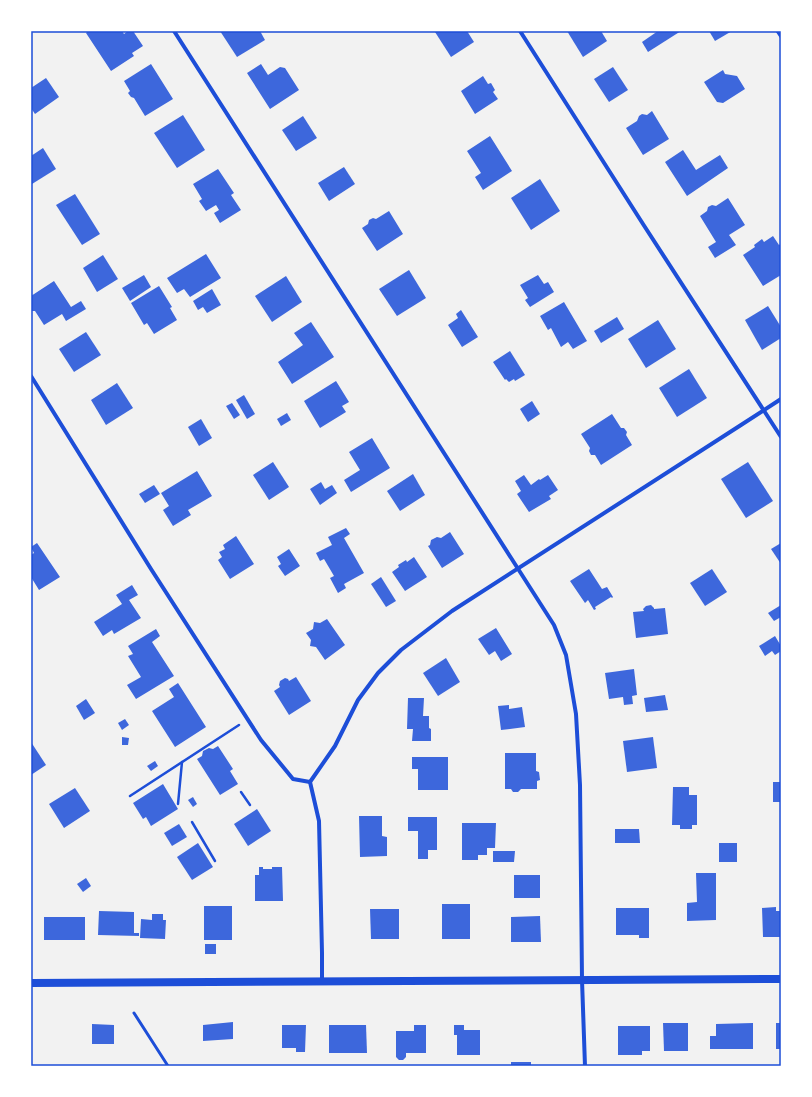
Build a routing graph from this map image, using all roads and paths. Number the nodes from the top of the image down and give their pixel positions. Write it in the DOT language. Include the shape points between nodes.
graph roads {
  1 [pos="174,31"];
  2 [pos="520,31"];
  3 [pos="777,31"];
  4 [pos="781,37"];
  5 [pos="31,376"];
  6 [pos="781,399"];
  7 [pos="764,411"];
  8 [pos="781,437"];
  9 [pos="519,568"];
  10 [pos="248,719"];
  11 [pos="182,762"];
  12 [pos="310,782"];
  13 [pos="241,792"];
  14 [pos="130,796"];
  15 [pos="178,804"];
  16 [pos="250,805"];
  17 [pos="192,822"];
  18 [pos="215,861"];
  19 [pos="781,979"];
  20 [pos="582,980"];
  21 [pos="322,982"];
  22 [pos="31,983"];
  23 [pos="134,1013"];
  24 [pos="168,1066"];
  25 [pos="585,1066"];
  1 -- 9 [label="street"];
  2 -- 7 [label="street"];
  3 -- 4 [label="lane"];
  5 -- 10 [label="street"];
  6 -- 7 [label="street"];
  7 -- 8 [label="street"];
  7 -- 9 [label="street"];
  9 -- 12 [label="street" via="452,611 401,650 358,700 335,746"];
  9 -- 20 [label="street" via="554,625 566,655 576,714 580,785"];
  10 -- 11 [label="path"];
  10 -- 12 [label="street" via="261,740 293,779"];
  11 -- 14 [label="path"];
  11 -- 15 [label="path"];
  12 -- 21 [label="street" via="319,821"];
  13 -- 16 [label="path"];
  17 -- 18 [label="path"];
  19 -- 20 [label="main road"];
  20 -- 21 [label="main road"];
  20 -- 25 [label="street"];
  21 -- 22 [label="main road"];
  23 -- 24 [label="lane"];
}
